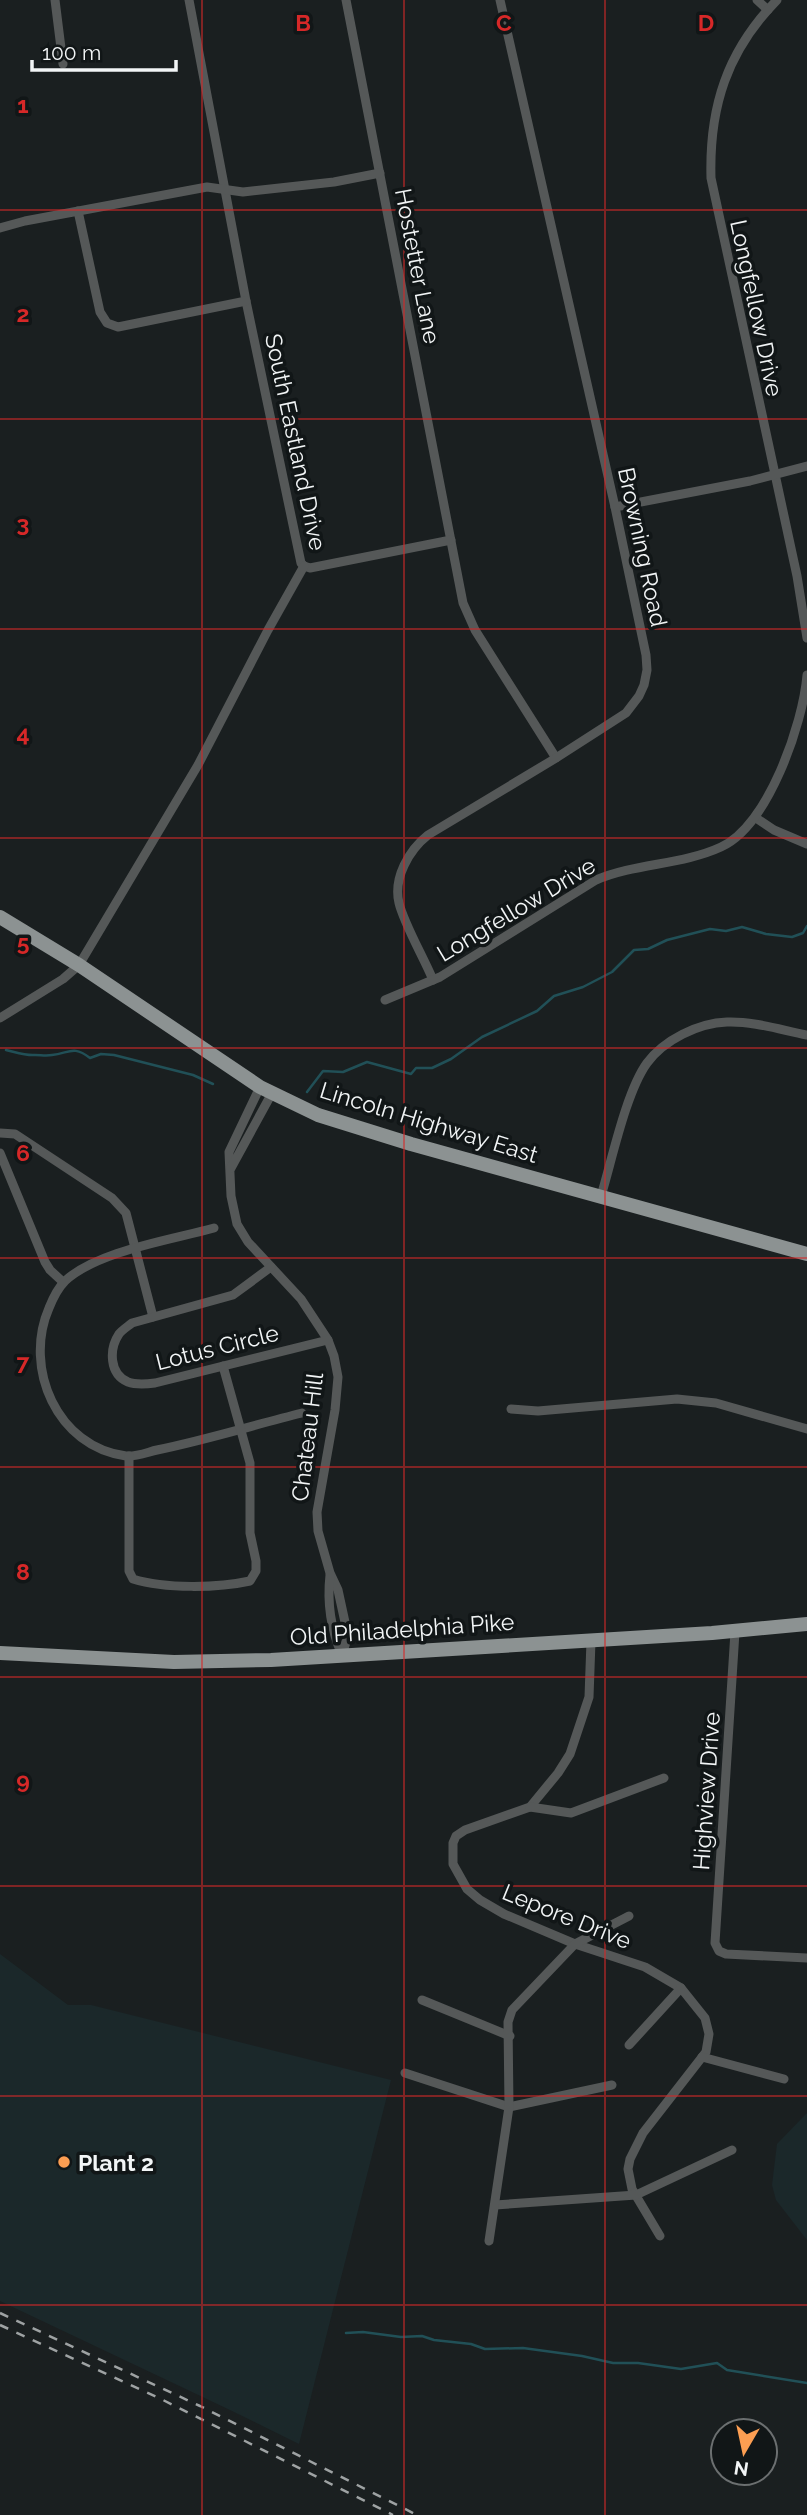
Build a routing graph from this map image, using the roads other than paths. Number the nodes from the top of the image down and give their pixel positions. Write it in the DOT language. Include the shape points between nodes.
graph roads {
  1 [pos="55,0"];
  2 [pos="189,0"];
  3 [pos="346,0"];
  4 [pos="500,0"];
  5 [pos="757,0"];
  6 [pos="778,0"];
  7 [pos="768,10"];
  8 [pos="63,64"];
  9 [pos="380,173"];
  10 [pos="225,190"];
  11 [pos="78,211"];
  12 [pos="0,228"];
  13 [pos="246,301"];
  14 [pos="807,466"];
  15 [pos="774,475"];
  16 [pos="615,507"];
  17 [pos="451,540"];
  18 [pos="304,566"];
  19 [pos="807,638"];
  20 [pos="807,675"];
  21 [pos="556,758"];
  22 [pos="756,818"];
  23 [pos="807,844"];
  24 [pos="0,917"];
  25 [pos="79,965"];
  26 [pos="433,980"];
  27 [pos="384,1000"];
  28 [pos="0,1018"];
  29 [pos="807,1035"];
  30 [pos="266,1090"];
  31 [pos="0,1133"];
  32 [pos="0,1153"];
  33 [pos="601,1196"];
  34 [pos="214,1228"];
  35 [pos="135,1249"];
  36 [pos="807,1254"];
  37 [pos="271,1267"];
  38 [pos="63,1282"];
  39 [pos="153,1317"];
  40 [pos="328,1340"];
  41 [pos="223,1366"];
  42 [pos="511,1409"];
  43 [pos="303,1413"];
  44 [pos="240,1429"];
  45 [pos="807,1429"];
  46 [pos="129,1456"];
  47 [pos="807,1624"];
  48 [pos="735,1632"];
  49 [pos="591,1641"];
  50 [pos="0,1654"];
  51 [pos="342,1655"];
  52 [pos="664,1778"];
  53 [pos="530,1807"];
  54 [pos="629,1916"];
  55 [pos="575,1944"];
  56 [pos="807,1958"];
  57 [pos="681,1988"];
  58 [pos="422,2000"];
  59 [pos="510,2036"];
  60 [pos="629,2045"];
  61 [pos="702,2057"];
  62 [pos="405,2073"];
  63 [pos="785,2079"];
  64 [pos="611,2085"];
  65 [pos="509,2107"];
  66 [pos="732,2150"];
  67 [pos="636,2195"];
  68 [pos="495,2206"];
  69 [pos="660,2236"];
  70 [pos="489,2241"];
  1 -- 8 [label="street"];
  2 -- 10 [label="street, South Eastland Drive"];
  3 -- 9 [label="street, Hostetter Lane"];
  4 -- 16 [label="street, Browning Road"];
  5 -- 7 [label="street"];
  6 -- 7 [label="street, Longfellow Drive"];
  7 -- 15 [label="street, Longfellow Drive" via="727,72 710,150 713,195"];
  9 -- 10 [label="street" via="286,188"];
  9 -- 17 [label="street, Hostetter Lane"];
  10 -- 11 [label="street" via="207,187"];
  10 -- 13 [label="street, South Eastland Drive"];
  11 -- 12 [label="street"];
  11 -- 13 [label="street" via="100,312 107,323 113,326"];
  13 -- 18 [label="street, South Eastland Drive"];
  14 -- 15 [label="street"];
  15 -- 16 [label="street"];
  15 -- 19 [label="street, Longfellow Drive"];
  16 -- 21 [label="street, Browning Road" via="646,655 644,685 625,713"];
  17 -- 18 [label="street"];
  17 -- 21 [label="street, Hostetter Lane" via="458,585 474,630"];
  18 -- 25 [label="street, South Eastland Drive" via="198,765"];
  20 -- 22 [label="street, Longfellow Drive" via="792,741"];
  21 -- 26 [label="street, Browning Road" via="428,835 411,851 399,882 399,903"];
  22 -- 23 [label="street"];
  22 -- 26 [label="street, Longfellow Drive" via="722,847 596,880"];
  24 -- 25 [label="main road, Lincoln Highway East"];
  25 -- 28 [label="street"];
  25 -- 30 [label="main road, Lincoln Highway East"];
  26 -- 27 [label="street, Longfellow Drive"];
  29 -- 33 [label="street" via="718,1023 693,1030 658,1051 633,1090"];
  30 -- 33 [label="main road, Lincoln Highway East" via="357,1128"];
  30 -- 37 [label="street, Chateau Hill" via="230,1170 237,1224"];
  31 -- 35 [label="street" via="15,1134 113,1198 126,1213"];
  32 -- 38 [label="street" via="45,1262"];
  33 -- 36 [label="main road, Lincoln Highway East"];
  34 -- 35 [label="street"];
  35 -- 38 [label="street" via="81,1268"];
  35 -- 39 [label="street"];
  37 -- 39 [label="street, Lotus Circle" via="233,1294"];
  37 -- 40 [label="street, Chateau Hill" via="301,1299"];
  38 -- 46 [label="street" via="45,1316 40,1338 40,1359 51,1403 79,1437"];
  39 -- 41 [label="street, Lotus Circle" via="120,1332 113,1348 117,1373 127,1381 155,1383"];
  40 -- 41 [label="street, Lotus Circle"];
  40 -- 51 [label="street, Chateau Hill" via="338,1377 317,1512 318,1531 348,1636"];
  41 -- 44 [label="street"];
  42 -- 45 [label="street" via="697,1399"];
  43 -- 44 [label="street"];
  44 -- 46 [label="street"];
  44 -- 46 [label="street" via="250,1463 250,1533 256,1560 250,1581 185,1585 133,1579 129,1572"];
  47 -- 48 [label="main road, Old Philadelphia Pike"];
  48 -- 49 [label="main road, Old Philadelphia Pike"];
  48 -- 56 [label="street, Highview Drive" via="716,1943 726,1954"];
  49 -- 51 [label="main road, Old Philadelphia Pike"];
  49 -- 53 [label="street" via="584,1716 564,1764"];
  50 -- 51 [label="main road, Old Philadelphia Pike" via="216,1662"];
  52 -- 53 [label="street" via="571,1813"];
  53 -- 55 [label="street, Lepore Drive" via="456,1836 453,1864 467,1889 480,1900"];
  54 -- 55 [label="street"];
  55 -- 57 [label="street, Lepore Drive" via="645,1967"];
  55 -- 59 [label="street" via="512,2010"];
  57 -- 60 [label="street"];
  57 -- 61 [label="street, Lepore Drive" via="705,2018 709,2034"];
  58 -- 59 [label="street"];
  59 -- 65 [label="street"];
  61 -- 63 [label="street"];
  61 -- 67 [label="street" via="634,2150 628,2169"];
  62 -- 65 [label="street"];
  64 -- 65 [label="street"];
  65 -- 68 [label="street"];
  66 -- 67 [label="street"];
  67 -- 68 [label="street"];
  67 -- 69 [label="street"];
  68 -- 70 [label="street"];
}
